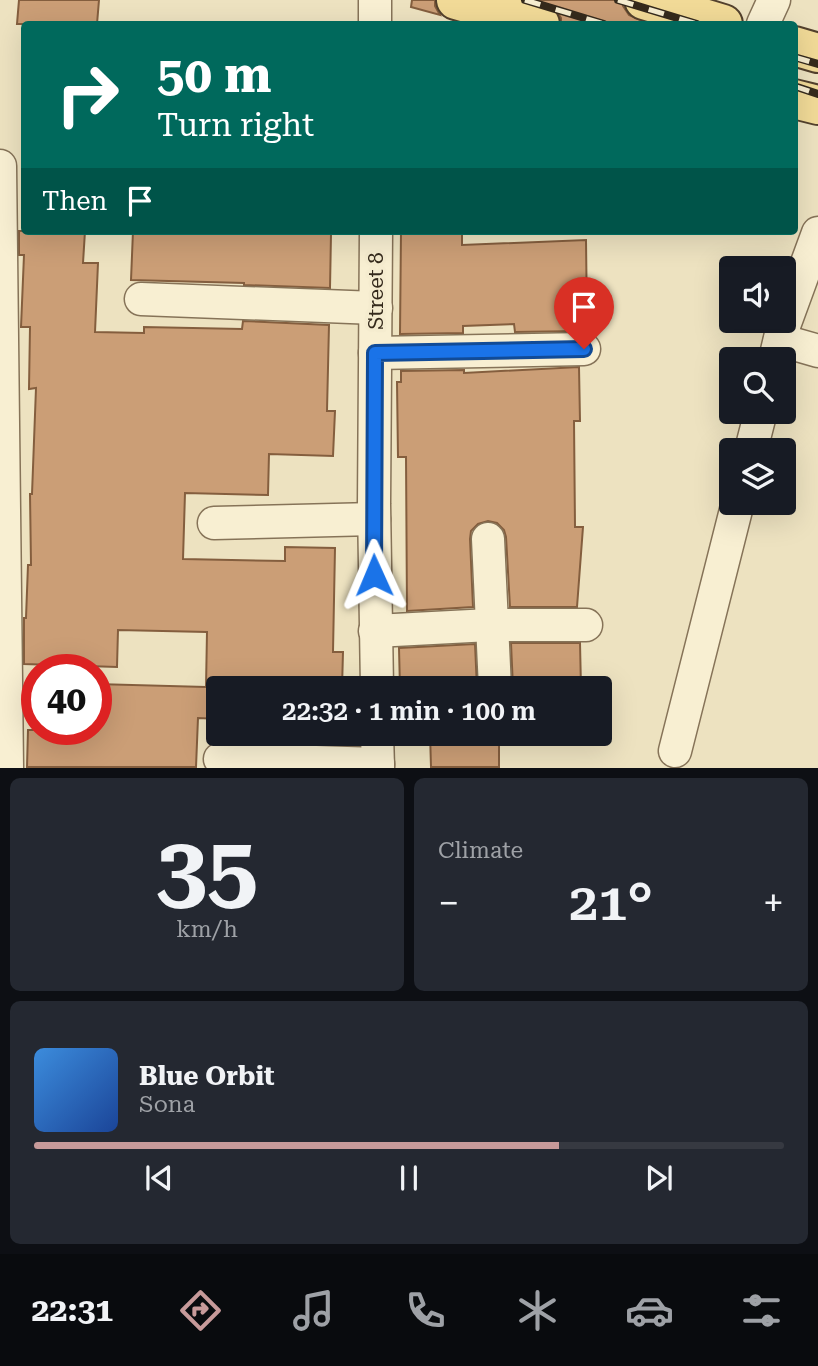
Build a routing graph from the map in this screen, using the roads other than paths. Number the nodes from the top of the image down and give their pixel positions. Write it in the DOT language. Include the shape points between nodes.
graph roads {
  1 [pos="375,0"];
  2 [pos="456,0"];
  3 [pos="644,0"];
  4 [pos="774,0"];
  5 [pos="375,21"];
  6 [pos="530,21"];
  7 [pos="713,21"];
  8 [pos="764,21"];
  9 [pos="798,100"];
  10 [pos="818,106"];
  11 [pos="0,166"];
  12 [pos="818,233"];
  13 [pos="376,235"];
  14 [pos="141,299"];
  15 [pos="376,308"];
  16 [pos="778,347"];
  17 [pos="584,349"];
  18 [pos="796,350"];
  19 [pos="818,351"];
  20 [pos="375,353"];
  21 [pos="735,515"];
  22 [pos="374,519"];
  23 [pos="214,523"];
  24 [pos="488,539"];
  25 [pos="2,605"];
  26 [pos="490,625"];
  27 [pos="586,625"];
  28 [pos="375,631"];
  29 [pos="377,676"];
  30 [pos="494,676"];
  31 [pos="675,751"];
  32 [pos="378,755"];
  33 [pos="220,759"];
  34 [pos="7,768"];
  1 -- 5 [label="street"];
  2 -- 6 [label="main road"];
  3 -- 7 [label="main road"];
  4 -- 8 [label="street"];
  9 -- 10 [label="main road"];
  11 -- 25 [label="street"];
  12 -- 16 [label="street"];
  13 -- 15 [label="street, Street 8"];
  14 -- 15 [label="street"];
  15 -- 20 [label="street, Street 8"];
  17 -- 20 [label="street"];
  18 -- 19 [label="street"];
  20 -- 22 [label="street, Street 8"];
  21 -- 31 [label="street"];
  22 -- 23 [label="street"];
  22 -- 28 [label="street, Street 8"];
  24 -- 26 [label="street"];
  25 -- 34 [label="street"];
  26 -- 27 [label="street"];
  26 -- 28 [label="street"];
  26 -- 30 [label="street"];
  28 -- 29 [label="street, Street 8"];
  32 -- 33 [label="street"];
}
